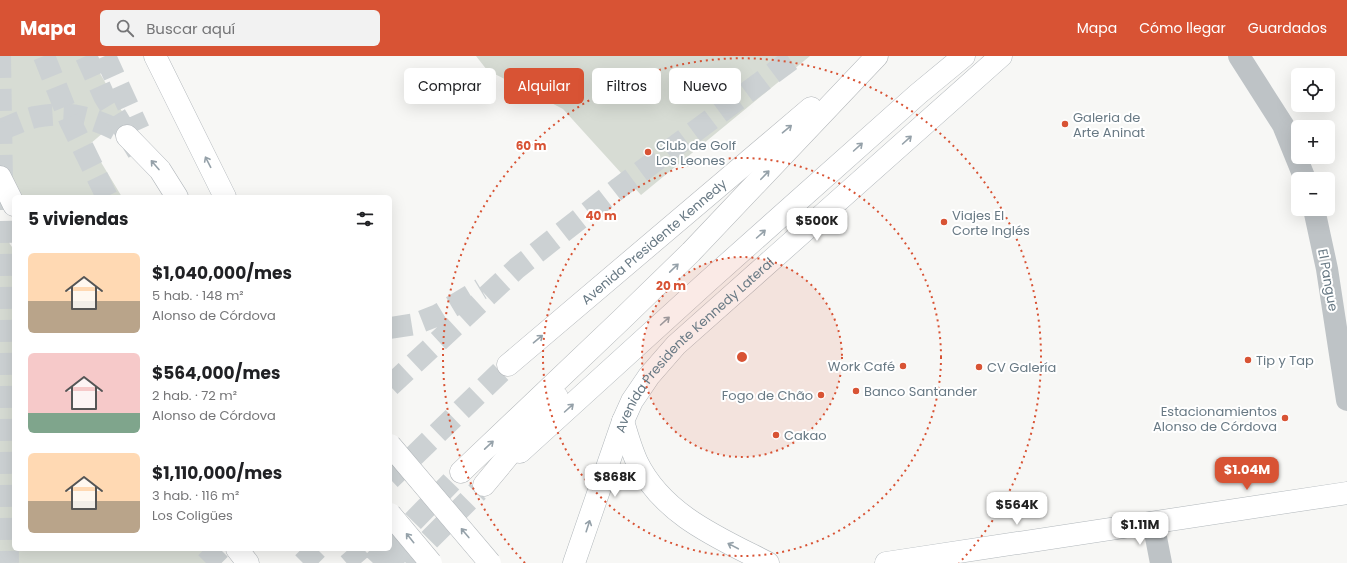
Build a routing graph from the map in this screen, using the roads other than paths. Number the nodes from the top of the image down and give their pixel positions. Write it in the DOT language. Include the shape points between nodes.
graph roads {
  1 [pos="155,56"];
  2 [pos="873,56"];
  3 [pos="877,56"];
  4 [pos="964,56"];
  5 [pos="1001,56"];
  6 [pos="1238,56"];
  7 [pos="127,136"];
  8 [pos="1302,172"];
  9 [pos="0,177"];
  10 [pos="176,195"];
  11 [pos="224,195"];
  12 [pos="12,201"];
  13 [pos="1316,216"];
  14 [pos="622,319"];
  15 [pos="508,365"];
  16 [pos="1347,400"];
  17 [pos="623,421"];
  18 [pos="392,447"];
  19 [pos="461,472"];
  20 [pos="1347,493"];
  21 [pos="392,516"];
  22 [pos="1153,522"];
  23 [pos="239,551"];
  24 [pos="248,563"];
  25 [pos="431,563"];
  26 [pos="490,563"];
  27 [pos="574,563"];
  28 [pos="768,563"];
  29 [pos="886,563"];
  30 [pos="1161,563"];
  11 -- 1 [label="main road, one-way"];
  15 -- 2 [label="main road, Avenida Presidente Kennedy, one-way"];
  14 -- 3 [label="main road, one-way" via="691,252"];
  14 -- 4 [label="main road, Avenida Presidente Kennedy Lateral, one-way" via="481,488 713,277"];
  17 -- 5 [label="main road, Avenida Presidente Kennedy Lateral, one-way" via="632,401 649,376 676,345"];
  6 -- 8 [label="street" via="1283,125"];
  10 -- 7 [label="main road, one-way" via="160,170"];
  9 -- 12 [label="main road"];
  13 -- 16 [label="street, El Pangue" via="1327,269"];
  19 -- 14 [label="main road, one-way"];
  27 -- 17 [label="main road, Avenida Presidente Kennedy Lateral, one-way"];
  28 -- 17 [label="main road, one-way" via="705,530 658,494 637,463"];
  26 -- 18 [label="main road, one-way, bridge"];
  20 -- 22 [label="main road"];
  25 -- 21 [label="main road, one-way, bridge"];
  22 -- 29 [label="main road"];
  22 -- 30 [label="street"];
  23 -- 24 [label="main road"];
}
